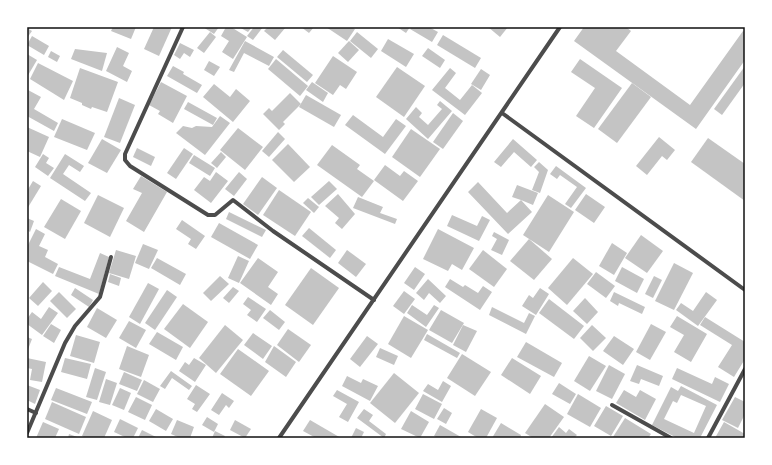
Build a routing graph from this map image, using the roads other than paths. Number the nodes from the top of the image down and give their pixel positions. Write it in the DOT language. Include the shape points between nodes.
graph roads {
  1 [pos="183,27"];
  2 [pos="560,27"];
  3 [pos="502,113"];
  4 [pos="111,257"];
  5 [pos="745,290"];
  6 [pos="374,300"];
  7 [pos="745,369"];
  8 [pos="612,405"];
  9 [pos="27,409"];
  10 [pos="36,413"];
  11 [pos="27,433"];
  12 [pos="279,438"];
  13 [pos="671,438"];
  14 [pos="708,438"];
  1 -- 6 [label="street" via="125,154 125,160 130,166 208,215 215,215 233,200 273,231"];
  2 -- 3 [label="street"];
  3 -- 5 [label="street"];
  3 -- 6 [label="street"];
  4 -- 10 [label="street" via="100,297 75,326 65,343"];
  6 -- 12 [label="street"];
  7 -- 14 [label="street"];
  8 -- 13 [label="street"];
  9 -- 10 [label="street"];
  10 -- 11 [label="street"];
}
